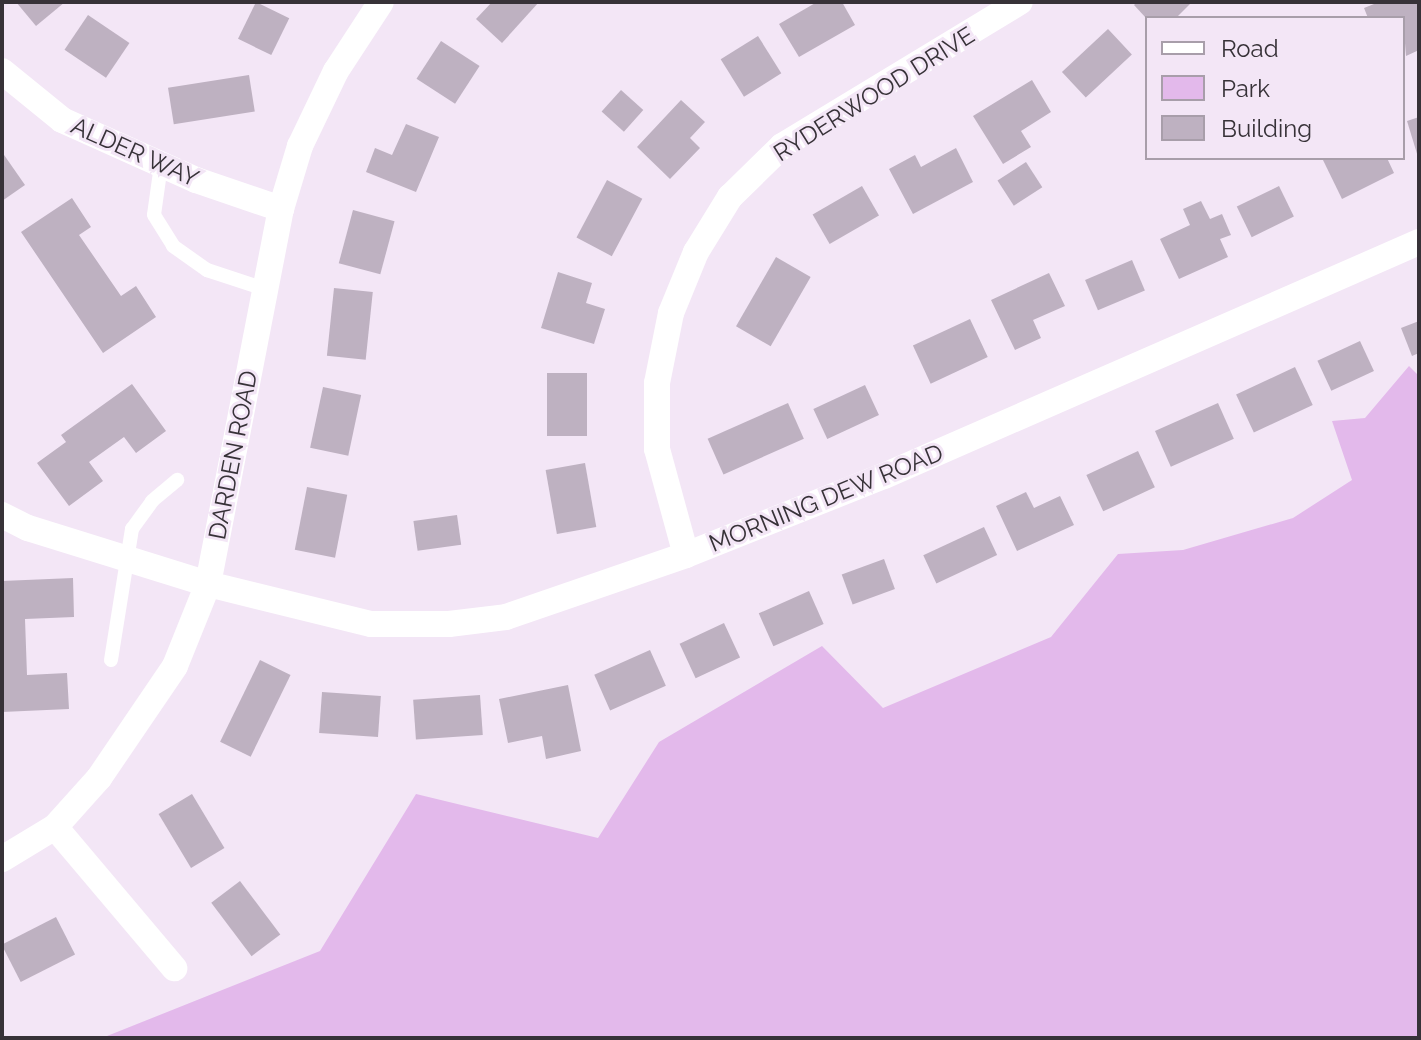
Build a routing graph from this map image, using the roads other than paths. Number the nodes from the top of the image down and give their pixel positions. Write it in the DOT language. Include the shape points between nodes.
graph roads {
  1 [pos="381,2"];
  2 [pos="1020,2"];
  3 [pos="2,71"];
  4 [pos="161,165"];
  5 [pos="281,209"];
  6 [pos="1419,242"];
  7 [pos="265,289"];
  8 [pos="177,480"];
  9 [pos="2,515"];
  10 [pos="686,555"];
  11 [pos="126,559"];
  12 [pos="208,584"];
  13 [pos="111,660"];
  14 [pos="55,827"];
  15 [pos="2,859"];
  16 [pos="174,968"];
  1 -- 5 [label="street, DARDEN ROAD" via="330,84 300,146"];
  2 -- 10 [label="street, RYDERWOOD DRIVE" via="782,146 730,197 696,252 671,313 657,383 657,449"];
  3 -- 4 [label="street, ALDER WAY" via="62,120"];
  4 -- 5 [label="street, ALDER WAY"];
  4 -- 7 [label="lane" via="154,215 173,246 207,270"];
  5 -- 7 [label="street, DARDEN ROAD"];
  6 -- 10 [label="street, MORNING DEW ROAD" via="884,476"];
  7 -- 12 [label="street, DARDEN ROAD"];
  8 -- 11 [label="lane" via="152,501 132,529"];
  9 -- 11 [label="street, MORNING DEW ROAD"];
  10 -- 12 [label="street, MORNING DEW ROAD" via="570,599 506,617 449,624 371,624"];
  11 -- 12 [label="street, MORNING DEW ROAD"];
  11 -- 13 [label="lane"];
  12 -- 14 [label="street, DARDEN ROAD" via="175,666 99,778"];
  14 -- 15 [label="street, DARDEN ROAD"];
  14 -- 16 [label="street"];
}
